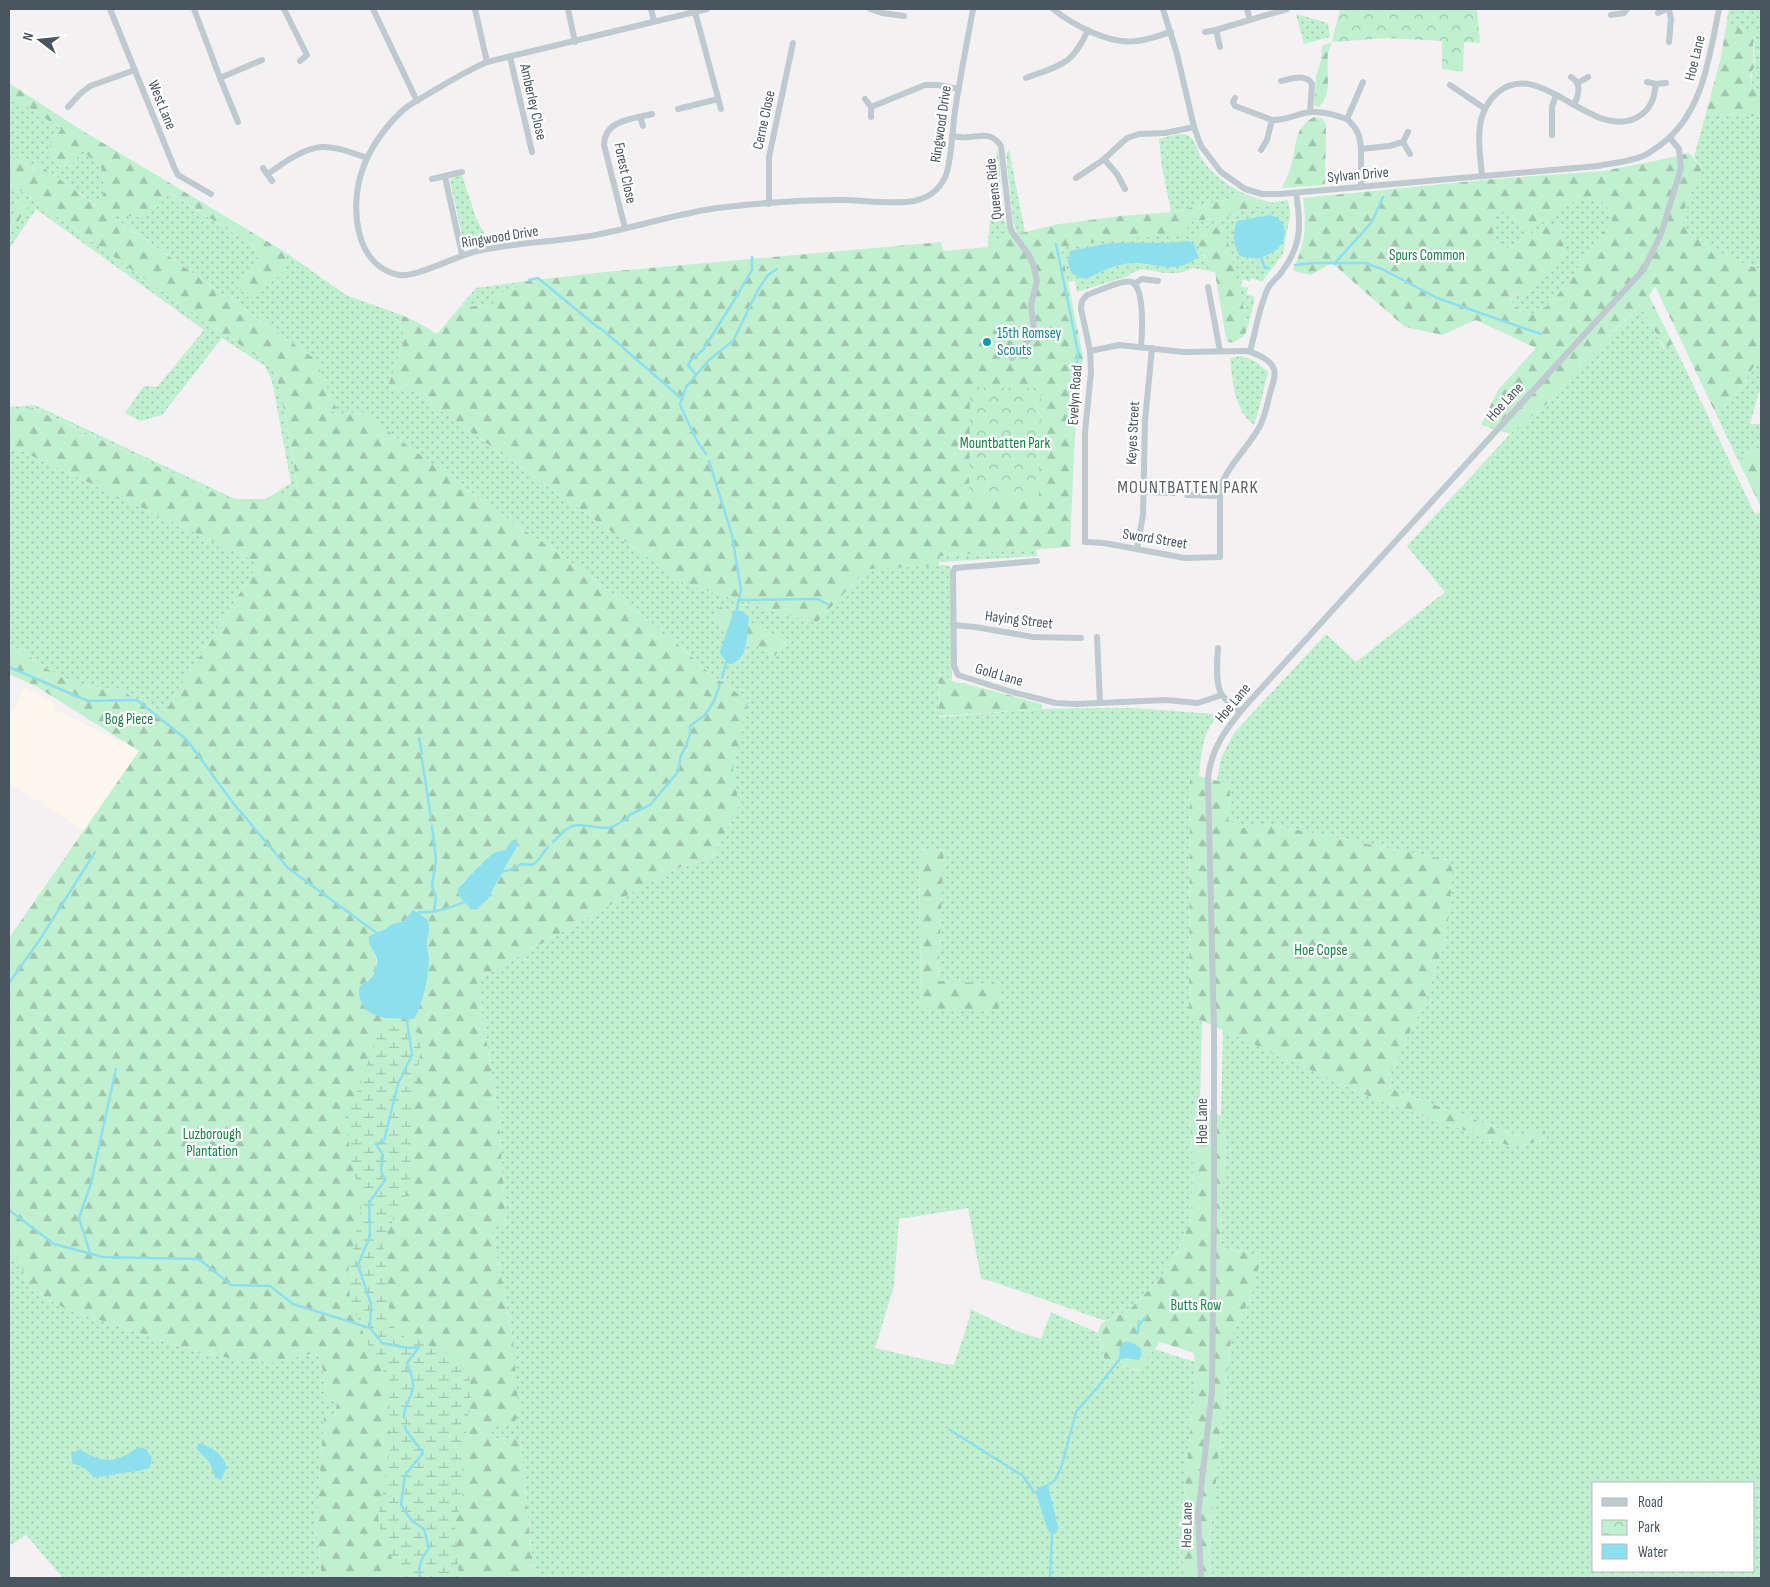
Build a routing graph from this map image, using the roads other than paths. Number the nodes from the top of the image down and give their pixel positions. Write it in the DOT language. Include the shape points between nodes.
graph roads {
  1 [pos="110,9"];
  2 [pos="194,9"];
  3 [pos="284,9"];
  4 [pos="373,9"];
  5 [pos="475,9"];
  6 [pos="568,9"];
  7 [pos="651,9"];
  8 [pos="707,9"];
  9 [pos="870,9"];
  10 [pos="973,9"];
  11 [pos="1053,9"];
  12 [pos="1163,9"];
  13 [pos="1247,9"];
  14 [pos="1287,9"];
  15 [pos="1627,9"];
  16 [pos="1667,9"];
  17 [pos="1719,9"];
  18 [pos="695,12"];
  19 [pos="1658,13"];
  20 [pos="1611,15"];
  21 [pos="904,16"];
  22 [pos="1250,20"];
  23 [pos="654,21"];
  24 [pos="1088,30"];
  25 [pos="1216,30"];
  26 [pos="1171,32"];
  27 [pos="1206,32"];
  28 [pos="575,42"];
  29 [pos="1669,42"];
  30 [pos="793,43"];
  31 [pos="1220,47"];
  32 [pos="510,57"];
  33 [pos="262,60"];
  34 [pos="300,61"];
  35 [pos="487,62"];
  36 [pos="1039,63"];
  37 [pos="135,70"];
  38 [pos="1042,72"];
  39 [pos="1571,76"];
  40 [pos="1588,77"];
  41 [pos="220,78"];
  42 [pos="1026,78"];
  43 [pos="1281,81"];
  44 [pos="1363,82"];
  45 [pos="1647,82"];
  46 [pos="1578,83"];
  47 [pos="1666,83"];
  48 [pos="1656,84"];
  49 [pos="1450,85"];
  50 [pos="959,89"];
  51 [pos="1556,95"];
  52 [pos="1235,98"];
  53 [pos="718,99"];
  54 [pos="865,99"];
  55 [pos="418,101"];
  56 [pos="1574,104"];
  57 [pos="696,105"];
  58 [pos="68,107"];
  59 [pos="871,107"];
  60 [pos="1484,108"];
  61 [pos="678,109"];
  62 [pos="721,109"];
  63 [pos="1310,112"];
  64 [pos="697,113"];
  65 [pos="652,114"];
  66 [pos="640,117"];
  67 [pos="871,117"];
  68 [pos="1347,119"];
  69 [pos="1272,120"];
  70 [pos="238,122"];
  71 [pos="643,126"];
  72 [pos="1194,127"];
  73 [pos="1408,132"];
  74 [pos="1552,135"];
  75 [pos="952,136"];
  76 [pos="1670,138"];
  77 [pos="1403,142"];
  78 [pos="1361,149"];
  79 [pos="1260,150"];
  80 [pos="532,152"];
  81 [pos="1410,154"];
  82 [pos="368,158"];
  83 [pos="1104,160"];
  84 [pos="263,168"];
  85 [pos="462,172"];
  86 [pos="267,174"];
  87 [pos="1482,175"];
  88 [pos="445,177"];
  89 [pos="1076,178"];
  90 [pos="432,179"];
  91 [pos="272,181"];
  92 [pos="1361,186"];
  93 [pos="1125,189"];
  94 [pos="1296,193"];
  95 [pos="211,194"];
  96 [pos="769,204"];
  97 [pos="625,228"];
  98 [pos="462,254"];
  99 [pos="1158,281"];
  100 [pos="1134,284"];
  101 [pos="1208,287"];
  102 [pos="1141,347"];
  103 [pos="1152,348"];
  104 [pos="1090,351"];
  105 [pos="1220,351"];
  106 [pos="1250,351"];
  107 [pos="1012,358"];
  108 [pos="1143,492"];
  109 [pos="1174,493"];
  110 [pos="1187,495"];
  111 [pos="1220,496"];
  112 [pos="1085,542"];
  113 [pos="1137,549"];
  114 [pos="1037,561"];
  115 [pos="953,625"];
  116 [pos="1097,637"];
  117 [pos="1081,638"];
  118 [pos="1218,648"];
  119 [pos="1222,695"];
  120 [pos="1100,703"];
  121 [pos="1240,712"];
  122 [pos="1201,1578"];
  1 -- 37 [label="street, West Lane"];
  2 -- 41 [label="street"];
  3 -- 34 [label="street" via="310,53"];
  4 -- 55 [label="street"];
  5 -- 35 [label="street"];
  6 -- 28 [label="street"];
  7 -- 23 [label="street"];
  8 -- 18 [label="street, Ringwood Drive"];
  9 -- 21 [label="street"];
  10 -- 50 [label="street, Ringwood Drive"];
  11 -- 24 [label="street"];
  12 -- 26 [label="street, Sylvan Drive"];
  13 -- 22 [label="street"];
  14 -- 22 [label="street"];
  15 -- 20 [label="street" via="1624,13"];
  16 -- 19 [label="street"];
  16 -- 29 [label="street" via="1671,18"];
  17 -- 76 [label="street, Hoe Lane" via="1707,71 1698,96"];
  18 -- 23 [label="street, Ringwood Drive"];
  18 -- 53 [label="street"];
  22 -- 25 [label="street"];
  23 -- 28 [label="street, Ringwood Drive"];
  24 -- 26 [label="street" via="1127,42"];
  24 -- 38 [label="street" via="1074,56"];
  25 -- 27 [label="street"];
  25 -- 31 [label="street"];
  26 -- 72 [label="street, Sylvan Drive"];
  28 -- 32 [label="street, Ringwood Drive"];
  30 -- 96 [label="street, Cerne Close" via="769,157"];
  32 -- 35 [label="street, Ringwood Drive"];
  32 -- 80 [label="street, Amberley Close"];
  33 -- 41 [label="street"];
  35 -- 55 [label="street, Ringwood Drive" via="462,73"];
  36 -- 38 [label="street"];
  37 -- 58 [label="street" via="90,86"];
  37 -- 95 [label="street, West Lane" via="178,175"];
  38 -- 42 [label="street"];
  39 -- 46 [label="street"];
  40 -- 46 [label="street"];
  41 -- 70 [label="street"];
  43 -- 63 [label="street" via="1301,77 1310,80"];
  44 -- 68 [label="street"];
  45 -- 48 [label="street"];
  46 -- 56 [label="street" via="1579,92"];
  47 -- 48 [label="street"];
  48 -- 56 [label="street" via="1648,109 1631,120 1606,120"];
  49 -- 60 [label="street"];
  50 -- 59 [label="street" via="925,85"];
  50 -- 75 [label="street, Ringwood Drive"];
  51 -- 56 [label="street"];
  51 -- 60 [label="street" via="1536,85 1516,84 1501,89"];
  51 -- 74 [label="street" via="1552,107"];
  52 -- 69 [label="street" via="1235,106"];
  53 -- 57 [label="street"];
  53 -- 62 [label="street"];
  54 -- 59 [label="street"];
  55 -- 82 [label="street, Ringwood Drive" via="390,124"];
  57 -- 61 [label="street"];
  57 -- 64 [label="street"];
  59 -- 67 [label="street"];
  60 -- 87 [label="street" via="1478,140"];
  63 -- 68 [label="street"];
  63 -- 69 [label="street"];
  65 -- 66 [label="street, Forest Close"];
  66 -- 71 [label="street, Forest Close"];
  66 -- 97 [label="street, Forest Close" via="612,125 604,139"];
  68 -- 78 [label="street" via="1358,132"];
  69 -- 79 [label="street" via="1268,140"];
  72 -- 83 [label="street" via="1127,138"];
  72 -- 94 [label="street, Sylvan Drive" via="1201,146 1221,172 1245,189 1262,194"];
  73 -- 77 [label="street"];
  75 -- 96 [label="street, Ringwood Drive" via="944,180 924,198 905,202 835,200"];
  75 -- 107 [label="street, Queens Ride" via="987,135 995,138 1001,146 1010,226 1036,272 1036,289 1031,305 1034,330"];
  76 -- 87 [label="street, Sylvan Drive" via="1644,156 1598,166"];
  76 -- 121 [label="street, Hoe Lane" via="1679,149 1681,168 1662,234 1644,269"];
  77 -- 78 [label="street"];
  77 -- 81 [label="street"];
  78 -- 92 [label="street"];
  82 -- 86 [label="street" via="319,147 297,155"];
  82 -- 98 [label="street, Ringwood Drive" via="357,191 356,216 364,244 374,261 402,276"];
  83 -- 89 [label="street"];
  83 -- 93 [label="street"];
  84 -- 86 [label="street"];
  85 -- 88 [label="street"];
  86 -- 91 [label="street"];
  87 -- 92 [label="street, Sylvan Drive"];
  88 -- 90 [label="street"];
  88 -- 98 [label="street"];
  92 -- 94 [label="street, Sylvan Drive"];
  94 -- 106 [label="street" via="1300,229 1296,246 1282,273 1269,286"];
  96 -- 97 [label="street, Ringwood Drive" via="702,210"];
  97 -- 98 [label="street, Ringwood Drive"];
  99 -- 100 [label="street" via="1142,280"];
  100 -- 102 [label="street" via="1142,313"];
  100 -- 104 [label="street" via="1121,282 1084,298 1081,309"];
  101 -- 105 [label="street"];
  102 -- 103 [label="street, Evelyn Road"];
  102 -- 104 [label="street, Evelyn Road" via="1119,345"];
  103 -- 105 [label="street, Evelyn Road" via="1184,352"];
  103 -- 108 [label="street, Keyes Street"];
  104 -- 112 [label="street, Evelyn Road" via="1085,432"];
  105 -- 106 [label="street, Evelyn Road"];
  106 -- 111 [label="street" via="1274,366 1276,373 1260,426 1224,477"];
  108 -- 109 [label="street"];
  108 -- 113 [label="street, Keyes Street"];
  110 -- 111 [label="street"];
  111 -- 113 [label="street, Sword Street" via="1220,557 1185,558"];
  112 -- 113 [label="street, Sword Street"];
  114 -- 115 [label="street, Gold Lane" via="955,568"];
  115 -- 117 [label="street, Haying Street" via="1033,637"];
  115 -- 120 [label="street, Gold Lane" via="954,666 958,675 1046,701"];
  116 -- 120 [label="street"];
  118 -- 119 [label="street" via="1217,673"];
  119 -- 120 [label="street, Gold Lane" via="1198,703 1166,700"];
  119 -- 121 [label="street"];
  121 -- 122 [label="street, Hoe Lane" via="1217,744 1209,765 1208,780 1214,1032 1214,1213 1212,1392 1198,1515"];
}
